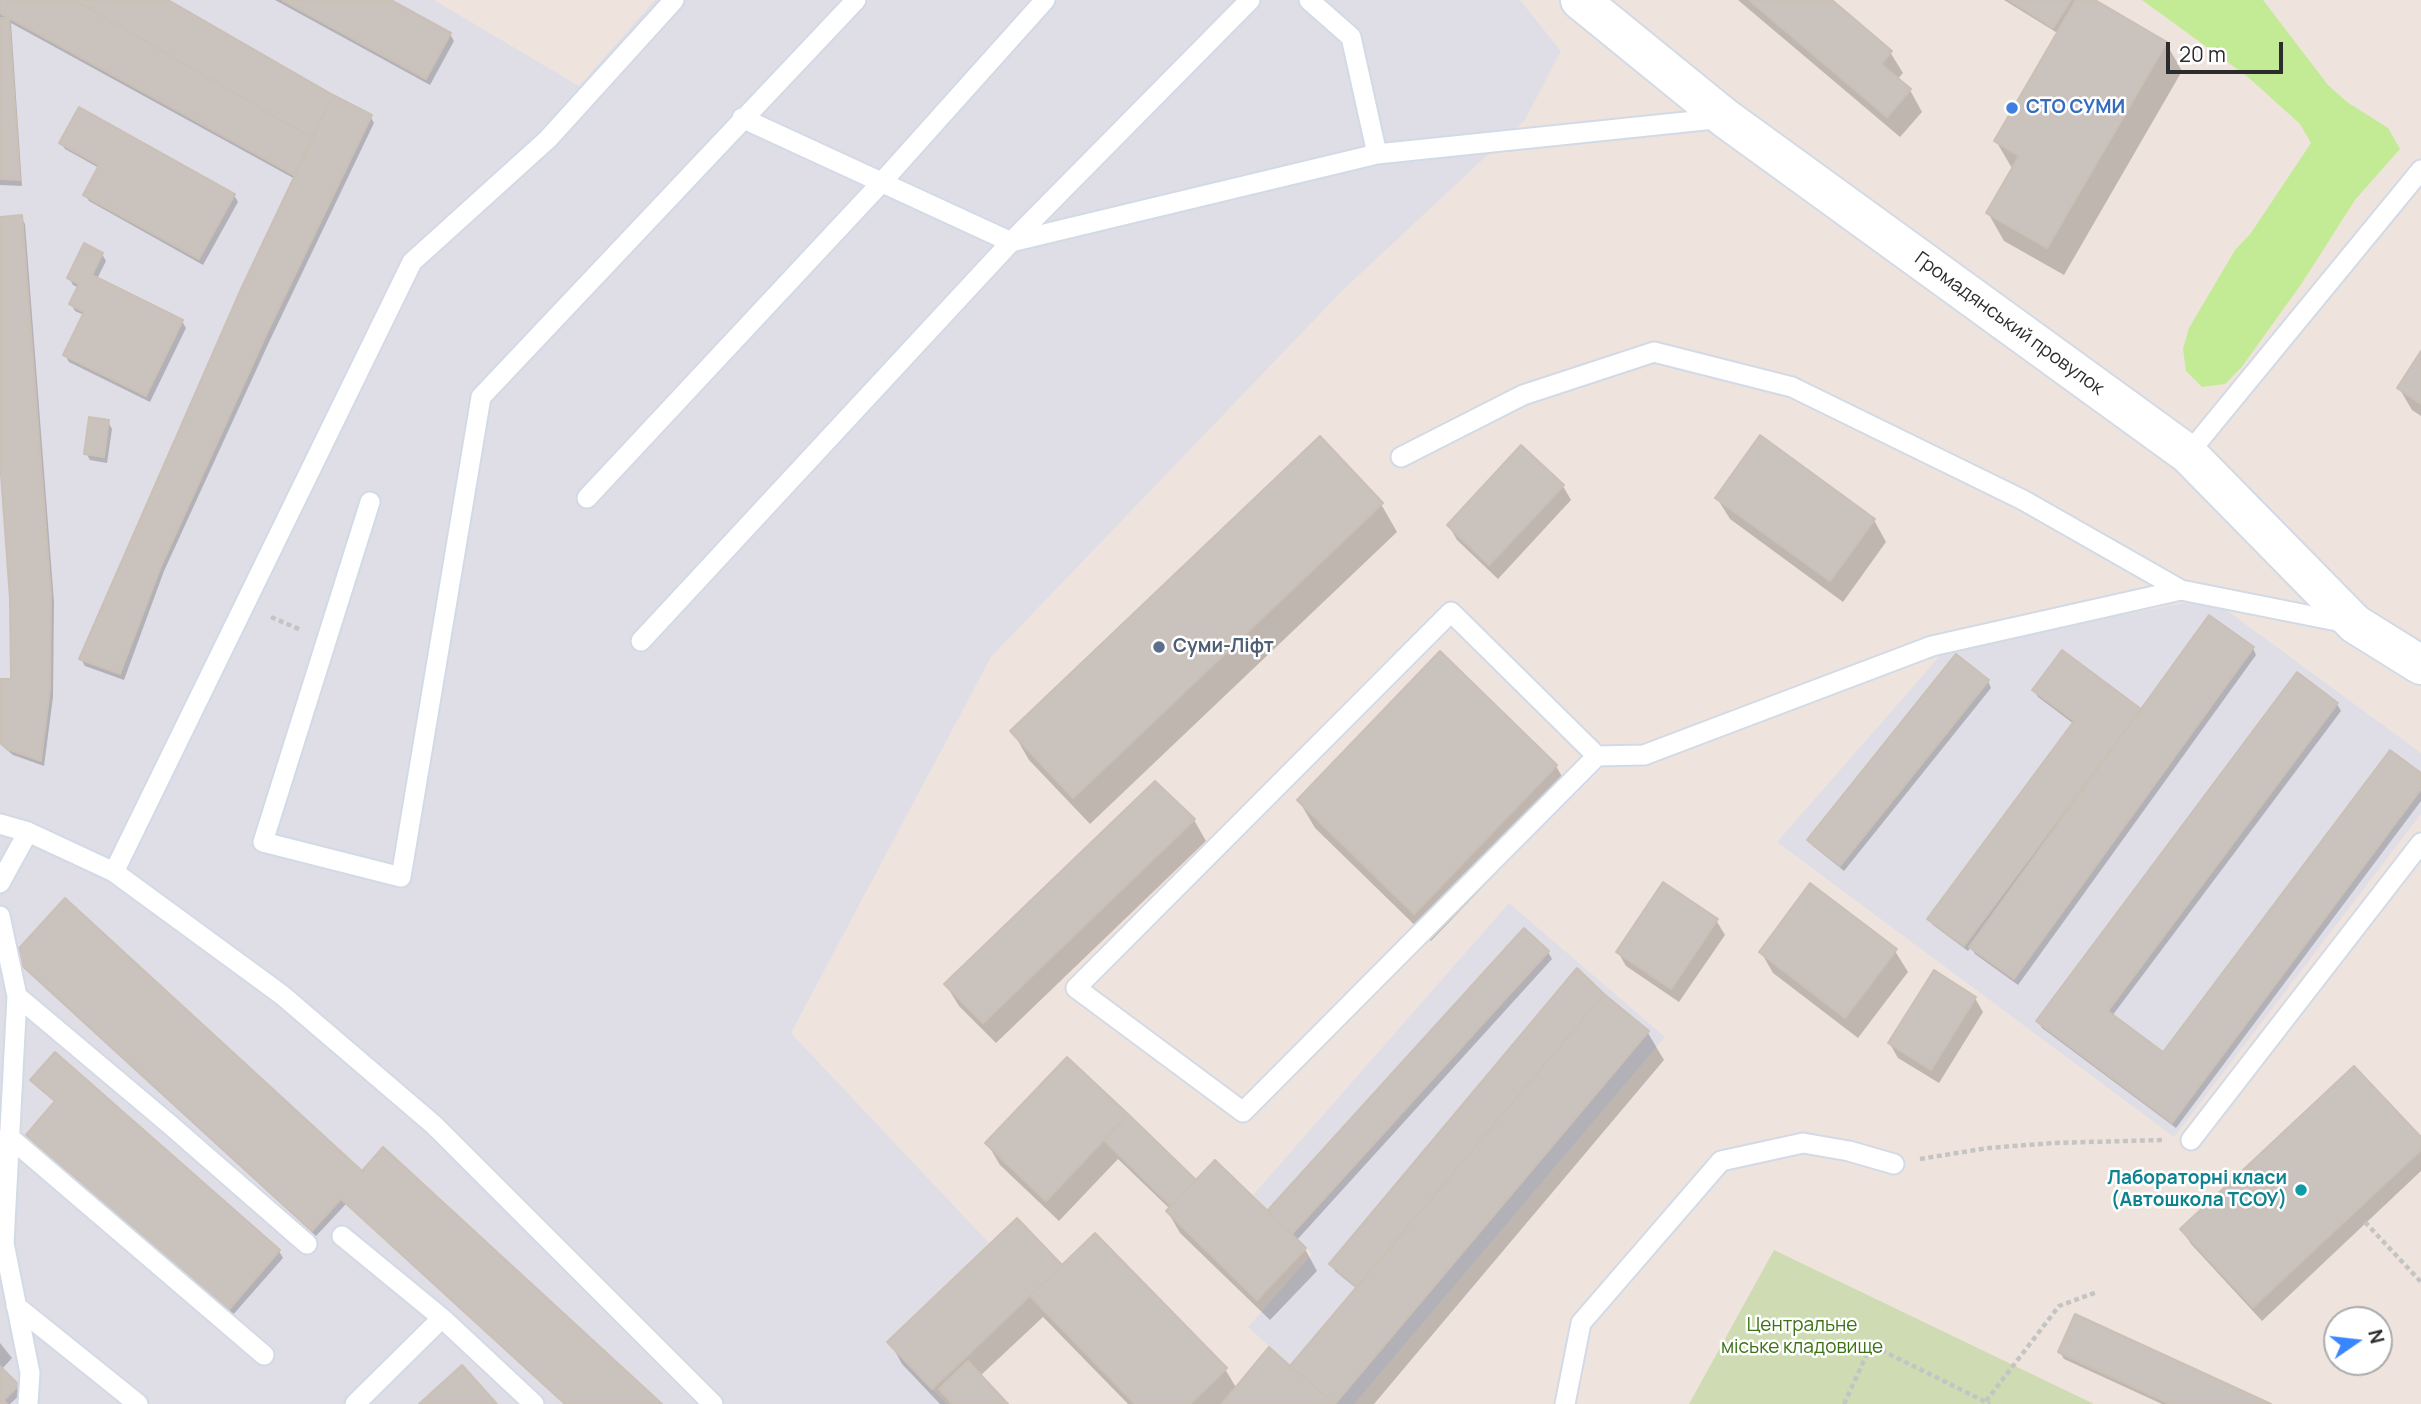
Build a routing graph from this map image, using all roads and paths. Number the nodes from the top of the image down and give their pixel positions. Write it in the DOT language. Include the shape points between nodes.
graph roads {
  1 [pos="674,0"];
  2 [pos="856,0"];
  3 [pos="1045,0"];
  4 [pos="1250,0"];
  5 [pos="1309,0"];
  6 [pos="1580,0"];
  7 [pos="742,118"];
  8 [pos="1726,118"];
  9 [pos="1377,154"];
  10 [pos="2421,170"];
  11 [pos="882,182"];
  12 [pos="1011,243"];
  13 [pos="2188,454"];
  14 [pos="1401,457"];
  15 [pos="587,498"];
  16 [pos="370,502"];
  17 [pos="2181,590"];
  18 [pos="245,605"];
  19 [pos="2355,624"];
  20 [pos="641,641"];
  21 [pos="326,642"];
  22 [pos="2421,665"];
  23 [pos="1597,755"];
  24 [pos="0,824"];
  25 [pos="28,832"];
  26 [pos="2421,843"];
  27 [pos="114,872"];
  28 [pos="0,883"];
  29 [pos="0,916"];
  30 [pos="17,996"];
  31 [pos="8,1136"];
  32 [pos="2191,1140"];
  33 [pos="1894,1164"];
  34 [pos="2365,1223"];
  35 [pos="342,1236"];
  36 [pos="307,1244"];
  37 [pos="2421,1282"];
  38 [pos="2096,1292"];
  39 [pos="16,1306"];
  40 [pos="442,1318"];
  41 [pos="264,1355"];
  42 [pos="1988,1402"];
  43 [pos="28,1404"];
  44 [pos="138,1404"];
  45 [pos="355,1404"];
  46 [pos="534,1404"];
  47 [pos="713,1404"];
  48 [pos="1565,1404"];
  49 [pos="1844,1404"];
  1 -- 18 [label="lane" via="548,139 412,262"];
  2 -- 7 [label="lane"];
  3 -- 11 [label="lane"];
  4 -- 12 [label="lane"];
  5 -- 9 [label="lane" via="1351,37"];
  6 -- 8 [label="street, Громадянський провулок"];
  7 -- 11 [label="lane"];
  7 -- 21 [label="lane" via="481,397 401,877 263,842"];
  8 -- 9 [label="lane"];
  8 -- 13 [label="street, Громадянський провулок"];
  9 -- 12 [label="lane"];
  10 -- 13 [label="lane"];
  11 -- 12 [label="lane"];
  11 -- 15 [label="lane"];
  12 -- 20 [label="lane"];
  13 -- 19 [label="street, Громадянський провулок"];
  14 -- 17 [label="lane" via="1522,395 1654,352 1793,387 2023,500"];
  16 -- 21 [label="lane"];
  17 -- 19 [label="lane"];
  17 -- 23 [label="lane" via="1932,646 1644,755"];
  18 -- 21 [label="path"];
  18 -- 27 [label="lane"];
  19 -- 22 [label="street, Громадянський провулок"];
  23 -- 23 [label="lane" via="1451,612 1076,988 1243,1112"];
  24 -- 25 [label="lane"];
  25 -- 27 [label="lane"];
  25 -- 28 [label="lane"];
  26 -- 32 [label="lane"];
  27 -- 47 [label="lane" via="282,995 434,1125"];
  29 -- 30 [label="lane"];
  30 -- 31 [label="lane"];
  30 -- 36 [label="lane"];
  31 -- 39 [label="lane" via="4,1244"];
  31 -- 41 [label="lane"];
  32 -- 33 [label="path" via="1988,1148"];
  33 -- 48 [label="lane" via="1803,1143 1721,1161 1581,1323"];
  34 -- 37 [label="path"];
  35 -- 40 [label="lane"];
  38 -- 42 [label="path" via="2059,1306"];
  39 -- 43 [label="lane" via="30,1373"];
  39 -- 44 [label="lane"];
  40 -- 45 [label="lane"];
  40 -- 46 [label="lane"];
  42 -- 49 [label="path" via="1871,1345"];
}
